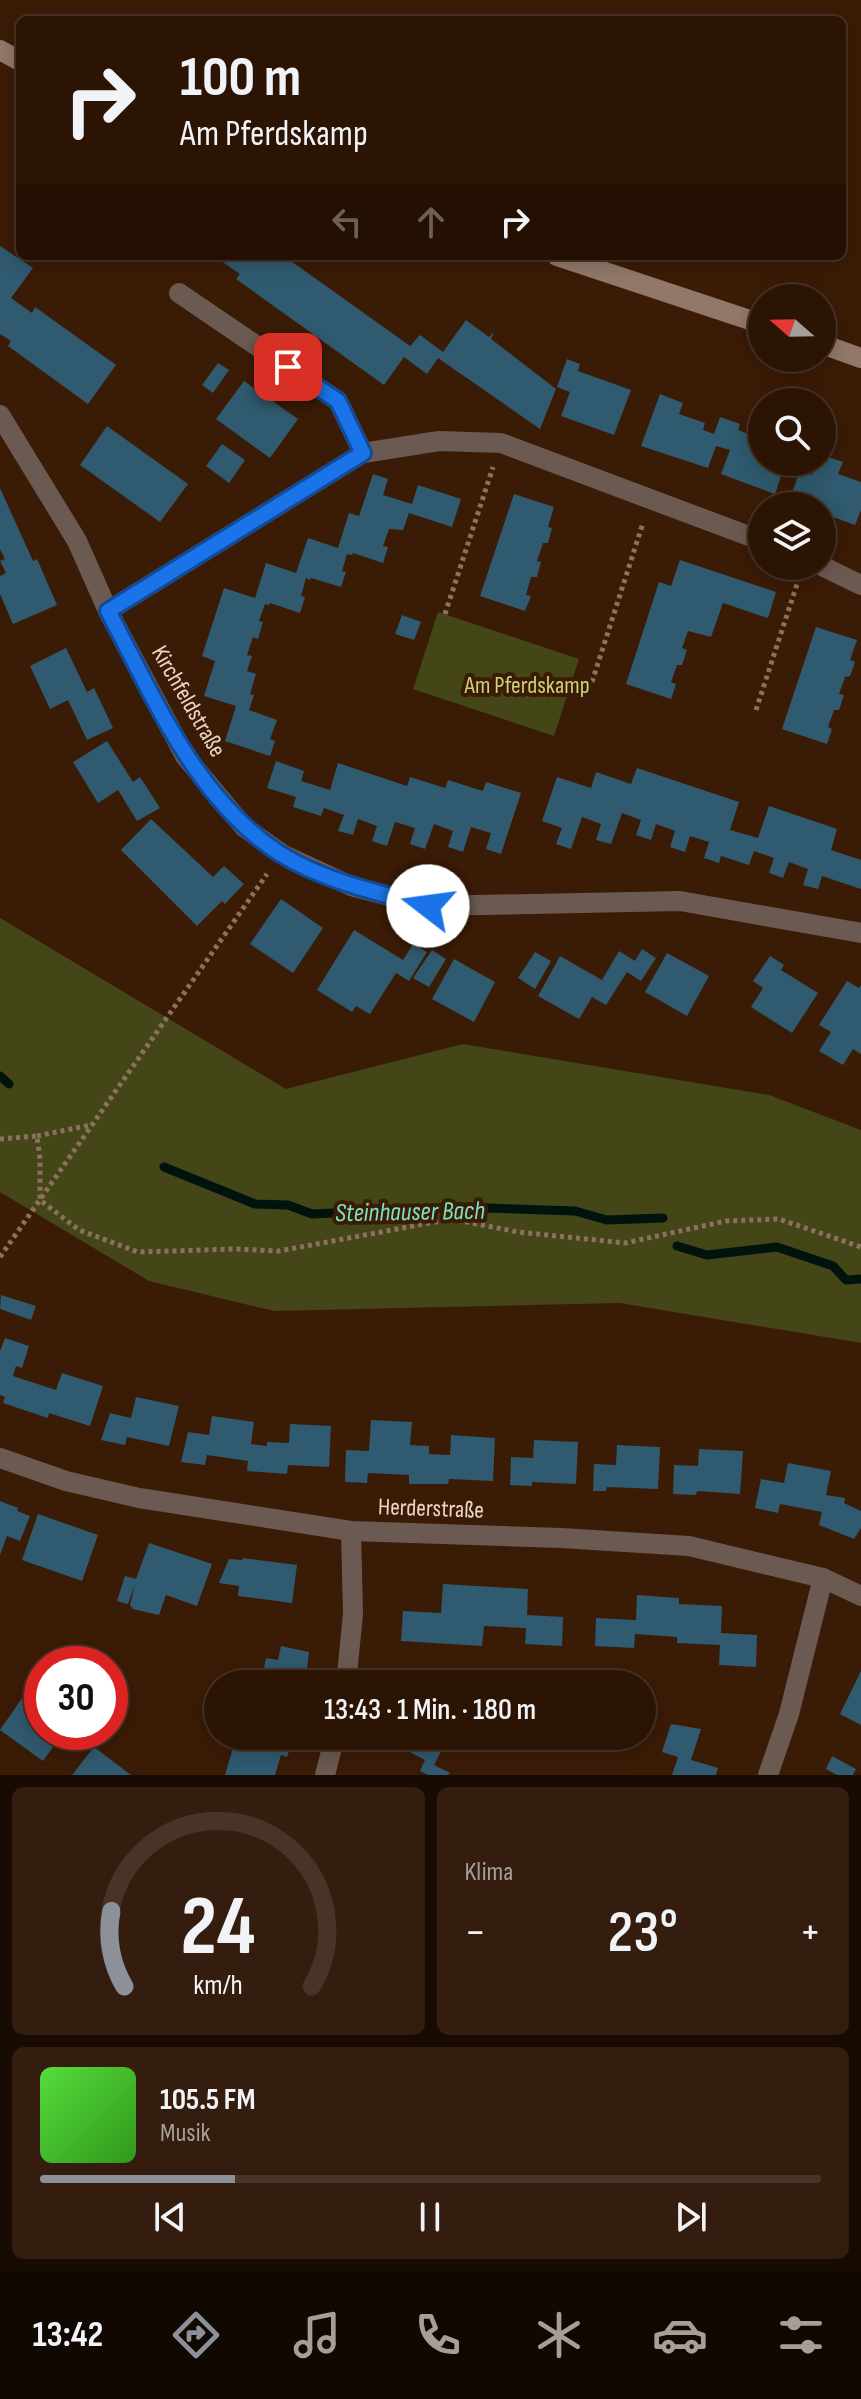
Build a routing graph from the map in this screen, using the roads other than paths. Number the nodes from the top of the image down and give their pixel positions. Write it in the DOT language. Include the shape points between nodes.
graph roads {
  1 [pos="569,260"];
  2 [pos="179,293"];
  3 [pos="748,319"];
  4 [pos="836,349"];
  5 [pos="861,358"];
  6 [pos="0,415"];
  7 [pos="363,453"];
  8 [pos="748,536"];
  9 [pos="836,573"];
  10 [pos="861,585"];
  11 [pos="108,611"];
  12 [pos="861,933"];
  13 [pos="0,1458"];
  14 [pos="351,1531"];
  15 [pos="823,1578"];
  16 [pos="861,1596"];
  17 [pos="347,1670"];
  18 [pos="331,1750"];
  19 [pos="325,1775"];
  20 [pos="768,1775"];
  1 -- 3 [label="main road"];
  2 -- 7 [label="street" via="338,401"];
  4 -- 5 [label="main road"];
  6 -- 11 [label="street, Kirchfeldstraße" via="77,541"];
  7 -- 8 [label="street" via="439,441 501,443"];
  7 -- 11 [label="street"];
  9 -- 10 [label="street"];
  11 -- 12 [label="street, Kirchfeldstraße" via="185,756 244,827 282,854 351,886 428,906 680,901"];
  13 -- 14 [label="street, Herderstraße" via="139,1498"];
  14 -- 15 [label="street, Herderstraße" via="689,1546"];
  14 -- 17 [label="street" via="353,1614"];
  15 -- 16 [label="street, Herderstraße"];
  15 -- 20 [label="street"];
  18 -- 19 [label="street"];
}
